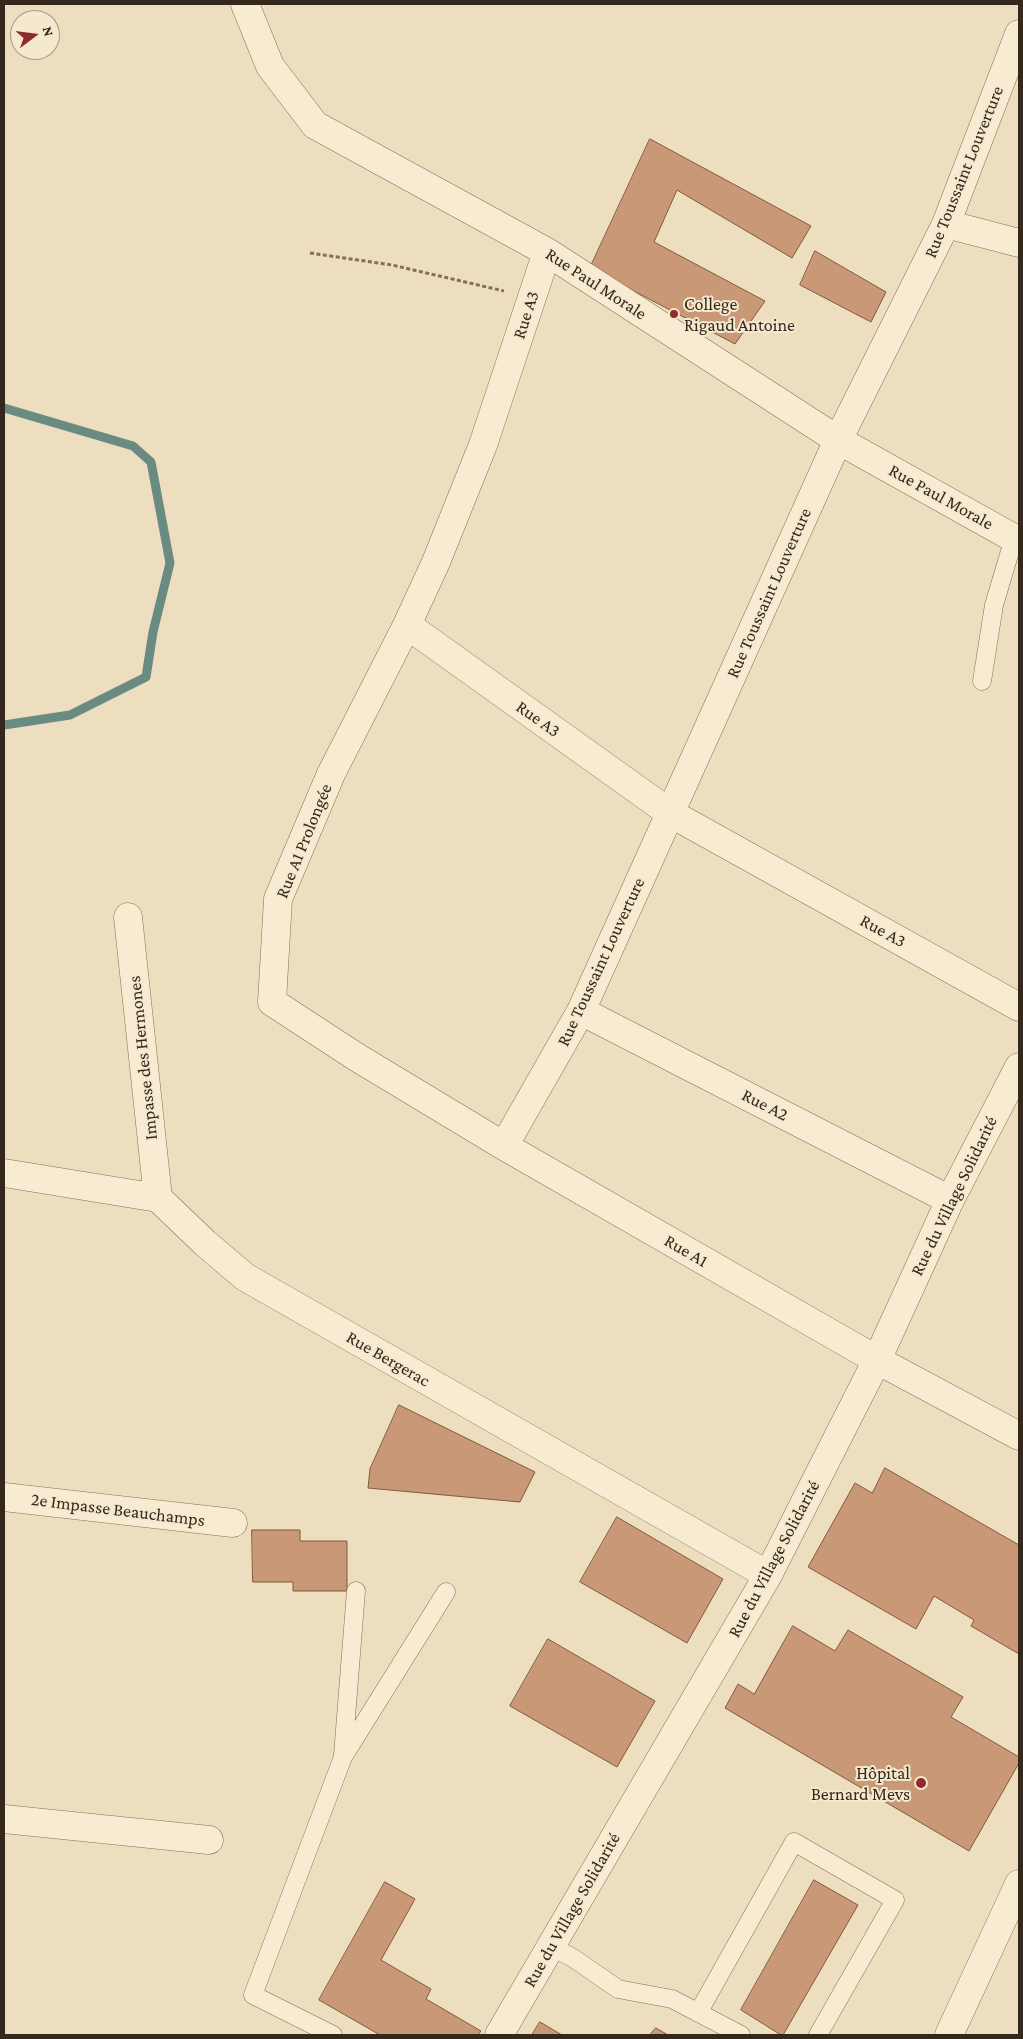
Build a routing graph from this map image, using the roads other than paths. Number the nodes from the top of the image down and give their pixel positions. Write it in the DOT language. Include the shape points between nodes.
graph roads {
  1 [pos="245,4"];
  2 [pos="1019,34"];
  3 [pos="946,224"];
  4 [pos="1019,243"];
  5 [pos="547,252"];
  6 [pos="838,440"];
  7 [pos="1016,539"];
  8 [pos="406,625"];
  9 [pos="982,680"];
  10 [pos="670,813"];
  11 [pos="128,917"];
  12 [pos="1019,1006"];
  13 [pos="581,1011"];
  14 [pos="358,1058"];
  15 [pos="1019,1067"];
  16 [pos="504,1146"];
  17 [pos="4,1173"];
  18 [pos="158,1198"];
  19 [pos="950,1200"];
  20 [pos="877,1360"];
  21 [pos="1019,1436"];
  22 [pos="4,1497"];
  23 [pos="233,1523"];
  24 [pos="768,1575"];
  25 [pos="356,1590"];
  26 [pos="446,1592"];
  27 [pos="343,1757"];
  28 [pos="4,1819"];
  29 [pos="209,1840"];
  30 [pos="1019,1884"];
  31 [pos="551,1946"];
  32 [pos="698,2013"];
  33 [pos="333,2035"];
  34 [pos="500,2035"];
  35 [pos="741,2035"];
  36 [pos="818,2035"];
  37 [pos="949,2035"];
  1 -- 5 [label="street, Rue Paul Morale" via="270,66 315,124"];
  2 -- 3 [label="street, Rue Toussaint Louverture"];
  3 -- 4 [label="street"];
  3 -- 6 [label="street, Rue Toussaint Louverture"];
  5 -- 6 [label="street, Rue Paul Morale"];
  5 -- 8 [label="street, Rue A3" via="483,445 436,562"];
  6 -- 7 [label="street, Rue Paul Morale"];
  6 -- 10 [label="street, Rue Toussaint Louverture"];
  7 -- 9 [label="lane" via="994,605"];
  8 -- 10 [label="street, Rue A3"];
  8 -- 14 [label="street, Rue A1 Prolongée" via="331,774 278,899 272,1002"];
  10 -- 12 [label="street, Rue A3"];
  10 -- 13 [label="street, Rue Toussaint Louverture"];
  11 -- 18 [label="street, Impasse des Hermones"];
  13 -- 16 [label="street, Rue Toussaint Louverture"];
  13 -- 19 [label="street, Rue A2"];
  14 -- 16 [label="street, Rue A1"];
  15 -- 19 [label="street, Rue du Village Solidarité"];
  16 -- 20 [label="street, Rue A1"];
  17 -- 18 [label="street"];
  18 -- 24 [label="street, Rue Bergerac" via="245,1277"];
  19 -- 20 [label="street, Rue du Village Solidarité"];
  20 -- 21 [label="street, Rue A1"];
  20 -- 24 [label="street, Rue du Village Solidarité"];
  22 -- 23 [label="street, 2e Impasse Beauchamps"];
  24 -- 31 [label="street, Rue du Village Solidarité"];
  25 -- 27 [label="lane"];
  26 -- 27 [label="lane"];
  27 -- 33 [label="lane" via="253,1995"];
  28 -- 29 [label="street"];
  30 -- 37 [label="street"];
  31 -- 32 [label="lane" via="618,1989 672,1999"];
  31 -- 34 [label="street, Rue du Village Solidarité"];
  32 -- 35 [label="lane"];
  32 -- 36 [label="lane" via="794,1842 895,1900"];
}
